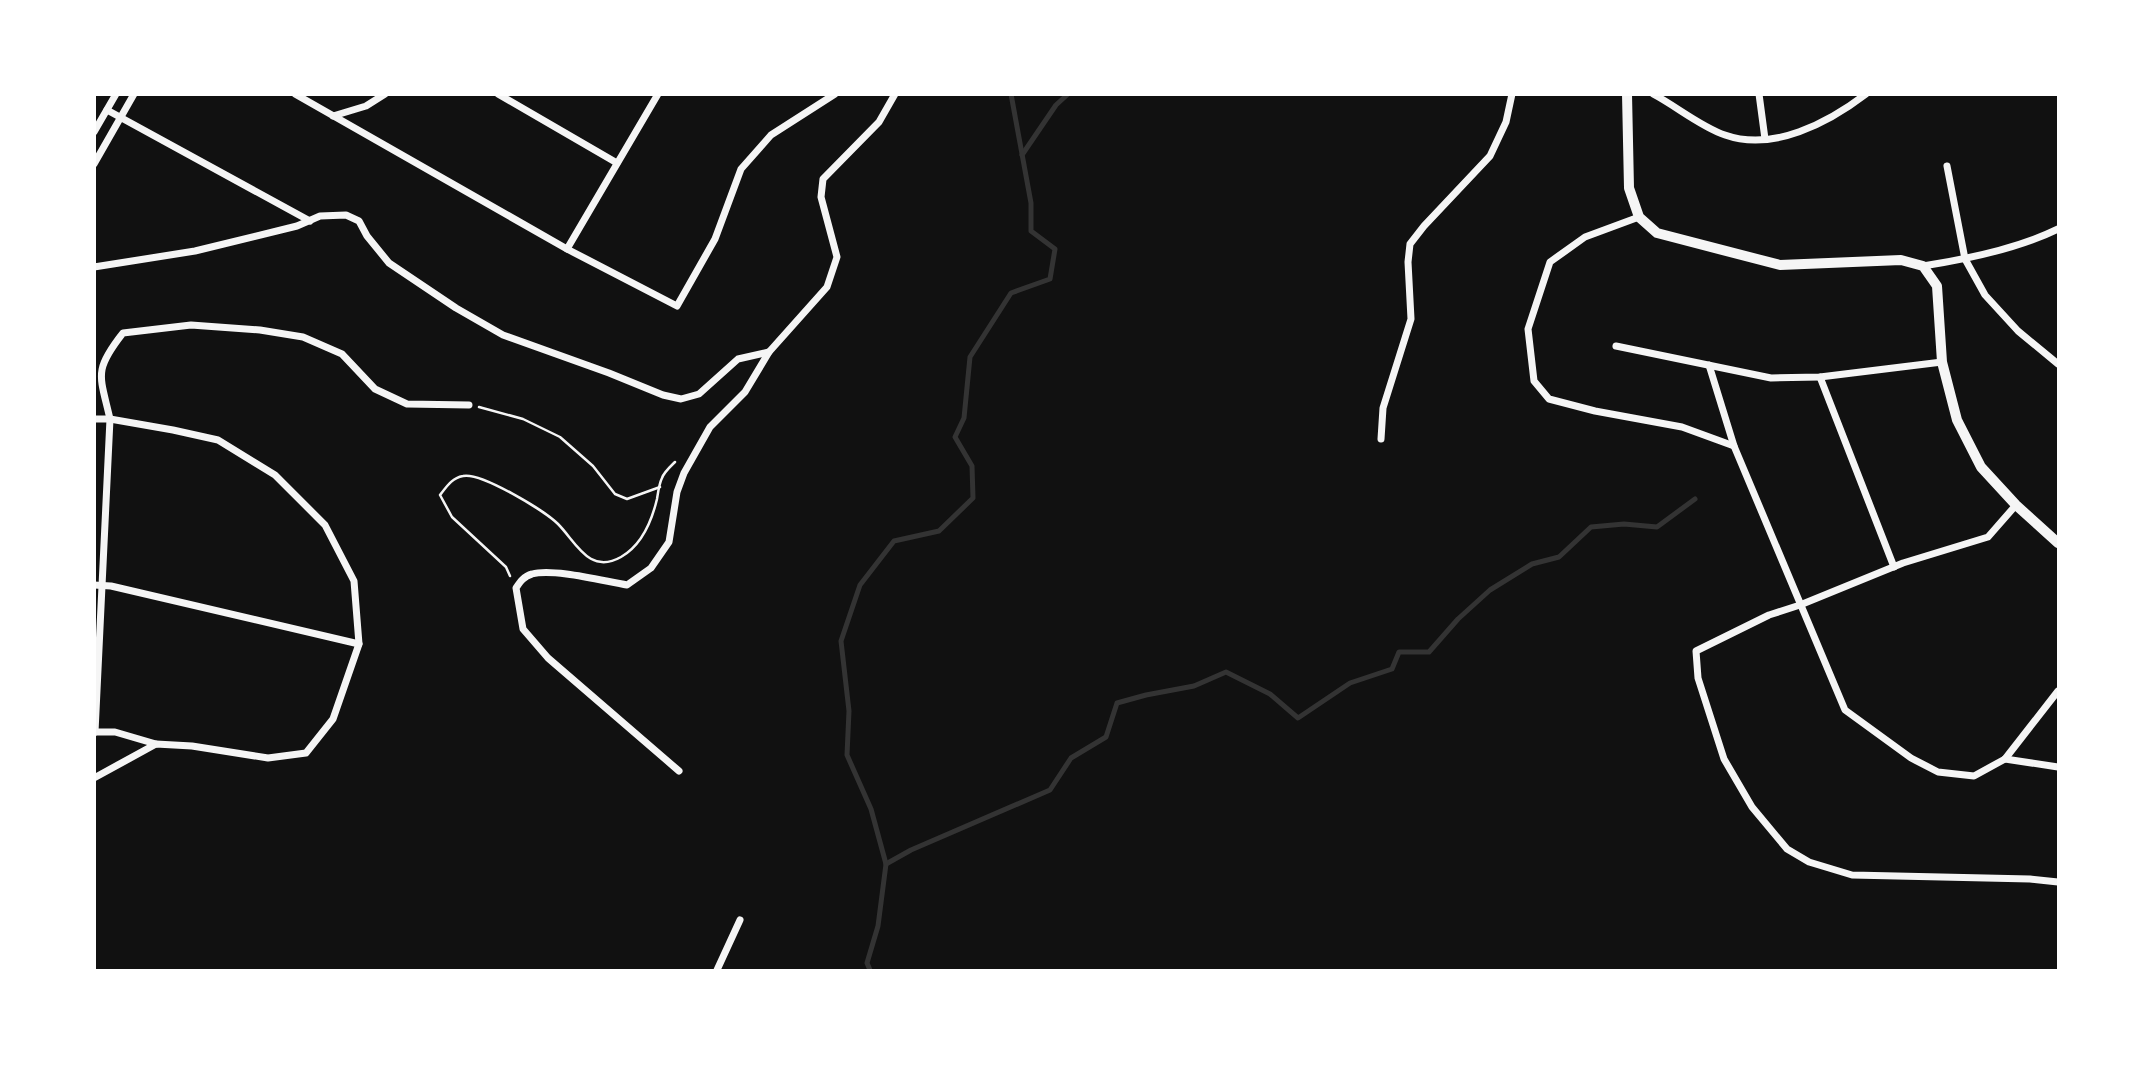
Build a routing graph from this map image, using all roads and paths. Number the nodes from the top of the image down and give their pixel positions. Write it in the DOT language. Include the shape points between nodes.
graph roads {
  1 [pos="116,94"];
  2 [pos="134,94"];
  3 [pos="295,94"];
  4 [pos="385,94"];
  5 [pos="498,94"];
  6 [pos="658,94"];
  7 [pos="835,94"];
  8 [pos="895,94"];
  9 [pos="1512,94"];
  10 [pos="1628,94"];
  11 [pos="1653,94"];
  12 [pos="1759,94"];
  13 [pos="1866,94"];
  14 [pos="107,110"];
  15 [pos="333,116"];
  16 [pos="121,118"];
  17 [pos="94,132"];
  18 [pos="1765,139"];
  19 [pos="618,163"];
  20 [pos="94,164"];
  21 [pos="1947,166"];
  22 [pos="1639,217"];
  23 [pos="310,221"];
  24 [pos="2059,229"];
  25 [pos="567,249"];
  26 [pos="1965,259"];
  27 [pos="1923,266"];
  28 [pos="94,267"];
  29 [pos="1616,346"];
  30 [pos="769,352"];
  31 [pos="1942,362"];
  32 [pos="2059,364"];
  33 [pos="1709,365"];
  34 [pos="1819,377"];
  35 [pos="469,405"];
  36 [pos="94,419"];
  37 [pos="110,419"];
  38 [pos="1381,439"];
  39 [pos="1734,446"];
  40 [pos="696,449"];
  41 [pos="660,487"];
  42 [pos="2017,505"];
  43 [pos="2059,543"];
  44 [pos="1894,566"];
  45 [pos="98,585"];
  46 [pos="516,588"];
  47 [pos="1800,605"];
  48 [pos="359,644"];
  49 [pos="2059,691"];
  50 [pos="95,732"];
  51 [pos="156,744"];
  52 [pos="2005,759"];
  53 [pos="2059,767"];
  54 [pos="679,771"];
  55 [pos="94,778"];
  56 [pos="2059,882"];
  57 [pos="740,920"];
  58 [pos="716,971"];
  1 -- 14 [label="street"];
  2 -- 16 [label="street"];
  3 -- 15 [label="street"];
  4 -- 15 [label="street" via="366,106"];
  5 -- 19 [label="street"];
  6 -- 19 [label="street"];
  7 -- 25 [label="street" via="771,135 741,169 715,239 677,306"];
  8 -- 30 [label="street" via="879,122 823,179 821,197 837,257 827,287"];
  9 -- 38 [label="street" via="1506,122 1490,156 1410,244 1411,320 1383,408"];
  10 -- 22 [label="street" via="1629,188"];
  11 -- 18 [label="street" via="1723,135"];
  12 -- 18 [label="street"];
  13 -- 18 [label="street" via="1844,111 1783,139"];
  14 -- 16 [label="street"];
  14 -- 17 [label="street"];
  15 -- 25 [label="street"];
  16 -- 20 [label="street"];
  16 -- 23 [label="street"];
  19 -- 25 [label="street"];
  21 -- 26 [label="street"];
  22 -- 27 [label="street" via="1657,233 1780,265 1901,260"];
  22 -- 39 [label="street" via="1585,237 1550,262 1528,330 1534,381 1549,399 1682,427"];
  23 -- 28 [label="street" via="195,251"];
  23 -- 30 [label="street" via="336,214 359,221 389,263 456,309 503,335 663,395 681,399 699,394 738,359"];
  24 -- 26 [label="street"];
  26 -- 27 [label="street"];
  26 -- 32 [label="street" via="1985,295 2018,331"];
  27 -- 31 [label="street" via="1937,286"];
  29 -- 33 [label="street"];
  30 -- 40 [label="street" via="744,392"];
  31 -- 34 [label="street"];
  31 -- 42 [label="street" via="1957,420 1981,467"];
  33 -- 34 [label="street" via="1772,378"];
  33 -- 39 [label="street"];
  34 -- 44 [label="street"];
  35 -- 37 [label="street" via="407,404 375,389 342,354 303,337 191,325 123,333 107,353 99,374"];
  35 -- 41 [label="path" via="523,419 560,437 593,466 615,494 627,499"];
  36 -- 37 [label="street"];
  37 -- 45 [label="street"];
  37 -- 48 [label="street" via="218,440 275,475 324,525 354,580"];
  39 -- 47 [label="street"];
  40 -- 41 [label="path" via="676,460"];
  40 -- 46 [label="street" via="677,492 668,542 651,568 627,585 551,572 531,574"];
  41 -- 46 [label="path" via="642,538 621,557 599,562 579,552 557,523 527,503 484,480 467,475 453,479 440,495 452,517 506,567"];
  42 -- 43 [label="street"];
  42 -- 44 [label="street" via="1988,537"];
  44 -- 47 [label="street"];
  45 -- 48 [label="street"];
  45 -- 50 [label="street"];
  46 -- 54 [label="street" via="523,629 548,658"];
  47 -- 52 [label="street" via="1844,710 1938,772 1974,776"];
  47 -- 56 [label="street" via="1696,651 1698,678 1724,759 1752,807 1787,849 1809,863 1852,875"];
  48 -- 51 [label="street" via="333,719 306,753 268,758"];
  49 -- 52 [label="street"];
  50 -- 51 [label="street" via="115,732"];
  51 -- 55 [label="street"];
  52 -- 53 [label="street"];
  57 -- 58 [label="street"];
}
